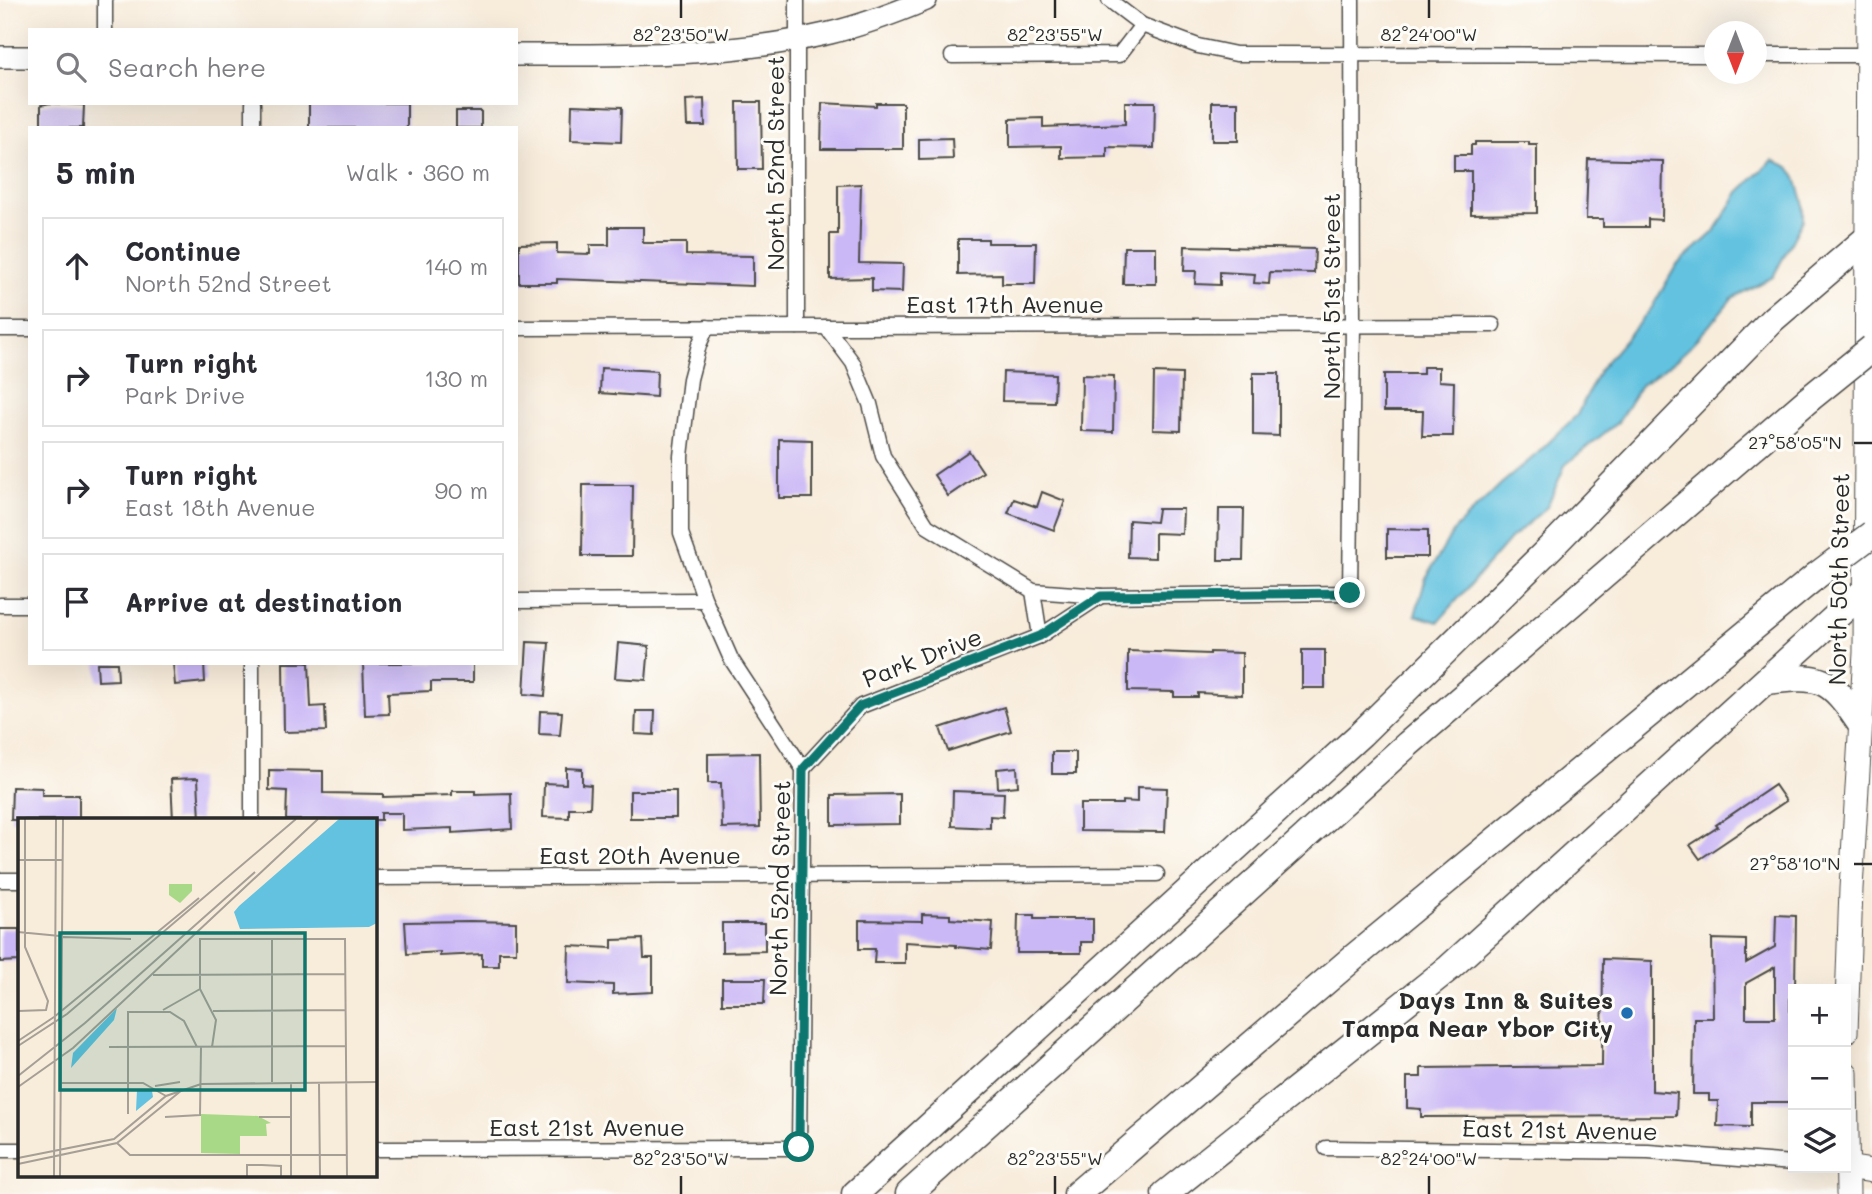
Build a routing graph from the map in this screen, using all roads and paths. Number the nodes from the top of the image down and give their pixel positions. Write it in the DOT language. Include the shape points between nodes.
graph roads {
  1 [pos="105,0"];
  2 [pos="797,0"];
  3 [pos="926,0"];
  4 [pos="1109,0"];
  5 [pos="1352,0"];
  6 [pos="1868,0"];
  7 [pos="1142,25"];
  8 [pos="105,28"];
  9 [pos="797,40"];
  10 [pos="518,55"];
  11 [pos="1352,55"];
  12 [pos="1704,55"];
  13 [pos="1767,55"];
  14 [pos="1868,55"];
  15 [pos="952,56"];
  16 [pos="0,57"];
  17 [pos="28,57"];
  18 [pos="253,105"];
  19 [pos="253,126"];
  20 [pos="1870,240"];
  21 [pos="1353,325"];
  22 [pos="1493,325"];
  23 [pos="707,327"];
  24 [pos="797,327"];
  25 [pos="826,327"];
  26 [pos="518,328"];
  27 [pos="0,329"];
  28 [pos="28,329"];
  29 [pos="1872,348"];
  30 [pos="1872,534"];
  31 [pos="1869,586"];
  32 [pos="1033,591"];
  33 [pos="1101,596"];
  34 [pos="705,600"];
  35 [pos="518,601"];
  36 [pos="28,605"];
  37 [pos="0,606"];
  38 [pos="1040,636"];
  39 [pos="252,665"];
  40 [pos="1767,681"];
  41 [pos="1860,723"];
  42 [pos="803,769"];
  43 [pos="252,818"];
  44 [pos="1157,874"];
  45 [pos="801,876"];
  46 [pos="376,878"];
  47 [pos="0,880"];
  48 [pos="18,880"];
  49 [pos="1848,984"];
  50 [pos="799,1147"];
  51 [pos="1326,1148"];
  52 [pos="376,1149"];
  53 [pos="0,1150"];
  54 [pos="18,1150"];
  55 [pos="1788,1163"];
  56 [pos="1851,1168"];
  57 [pos="1872,1171"];
  58 [pos="1846,1173"];
  59 [pos="855,1194"];
  60 [pos="909,1194"];
  61 [pos="1077,1194"];
  62 [pos="1165,1194"];
  63 [pos="1848,1194"];
  1 -- 8 [label="street"];
  2 -- 9 [label="street, North 52nd Street"];
  3 -- 9 [label="main road" via="872,21"];
  4 -- 7 [label="street"];
  5 -- 11 [label="street, North 51st Street"];
  6 -- 14 [label="main road, North 50th Street"];
  7 -- 11 [label="street" via="1198,46 1236,54"];
  7 -- 15 [label="street" via="1119,55"];
  9 -- 10 [label="main road" via="686,53"];
  9 -- 24 [label="street, North 52nd Street"];
  11 -- 12 [label="street"];
  11 -- 21 [label="street, North 51st Street"];
  13 -- 14 [label="street"];
  14 -- 20 [label="main road, North 50th Street"];
  16 -- 17 [label="main road"];
  18 -- 19 [label="street"];
  20 -- 31 [label="main road, North 50th Street"];
  20 -- 59 [label="highway" via="1773,319 1557,541 1351,743"];
  21 -- 22 [label="street, East 17th Avenue"];
  21 -- 25 [label="street, East 17th Avenue"];
  21 -- 33 [label="street, North 51st Street" via="1350,593"];
  23 -- 24 [label="street, East 17th Avenue"];
  23 -- 26 [label="street, East 17th Avenue"];
  23 -- 34 [label="street, North 52nd Street" via="690,379 681,456 681,533"];
  24 -- 25 [label="street, East 17th Avenue"];
  25 -- 32 [label="street" via="853,363 870,404 883,456 927,526"];
  27 -- 28 [label="street"];
  29 -- 60 [label="highway, bridge" via="1408,744"];
  30 -- 61 [label="highway, bridge" via="1353,958"];
  31 -- 40 [label="highway"];
  31 -- 41 [label="main road, North 50th Street"];
  32 -- 33 [label="street"];
  32 -- 38 [label="street"];
  33 -- 38 [label="street, Park Drive"];
  34 -- 35 [label="street"];
  34 -- 42 [label="street, North 52nd Street" via="731,659"];
  36 -- 37 [label="street"];
  38 -- 42 [label="street, Park Drive" via="860,706"];
  39 -- 43 [label="street"];
  40 -- 41 [label="highway" via="1801,676 1827,682 1843,696"];
  40 -- 62 [label="highway" via="1449,968"];
  41 -- 49 [label="main road, North 50th Street"];
  42 -- 45 [label="street, North 52nd Street"];
  44 -- 45 [label="street, East 20th Avenue"];
  45 -- 46 [label="street, East 20th Avenue"];
  45 -- 50 [label="street, North 52nd Street"];
  47 -- 48 [label="street"];
  50 -- 52 [label="street, East 21st Avenue"];
  51 -- 55 [label="street, East 21st Avenue" via="1648,1152"];
  53 -- 54 [label="street"];
  56 -- 57 [label="main road"];
  58 -- 63 [label="main road"];
}
